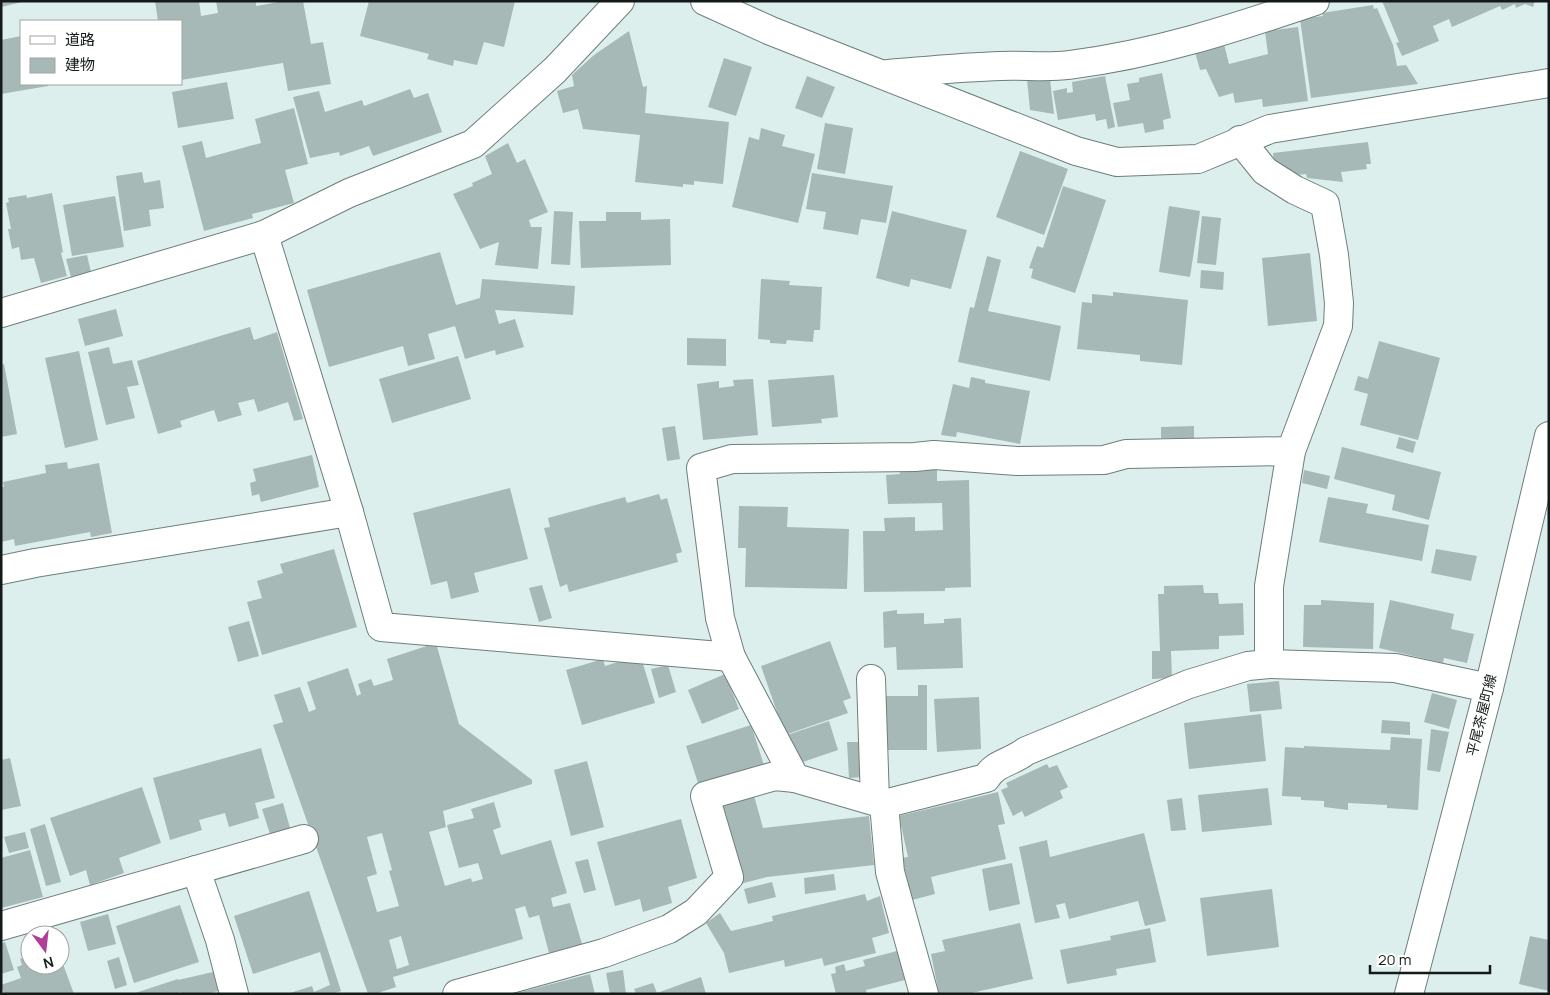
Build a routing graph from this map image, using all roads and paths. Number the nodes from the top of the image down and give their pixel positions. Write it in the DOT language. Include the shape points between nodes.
graph roads {
  1 [pos="620,1"];
  2 [pos="705,1"];
  3 [pos="1315,1"];
  4 [pos="881,74"];
  5 [pos="1549,83"];
  6 [pos="1240,140"];
  7 [pos="264,235"];
  8 [pos="1,313"];
  9 [pos="1549,436"];
  10 [pos="1290,451"];
  11 [pos="349,512"];
  12 [pos="1,570"];
  13 [pos="731,658"];
  14 [pos="1269,664"];
  15 [pos="870,679"];
  16 [pos="1488,688"];
  17 [pos="795,778"];
  18 [pos="879,802"];
  19 [pos="304,839"];
  20 [pos="196,870"];
  21 [pos="1,926"];
  22 [pos="234,994"];
  23 [pos="457,994"];
  24 [pos="924,994"];
  25 [pos="1409,994"];
  1 -- 7 [label="street" via="555,70 473,144 349,194"];
  2 -- 4 [label="street"];
  3 -- 4 [label="street" via="1212,35 1104,60 1066,65"];
  4 -- 6 [label="street" via="1076,151 1117,162 1198,159"];
  5 -- 6 [label="street" via="1270,129"];
  6 -- 10 [label="street" via="1265,171 1325,204 1334,255 1338,326"];
  7 -- 8 [label="street"];
  7 -- 11 [label="street"];
  9 -- 16 [label="street, 平尾茶屋町線"];
  10 -- 13 [label="street" via="1126,454 1104,460 1017,462 934,455 732,459 701,468 720,618"];
  10 -- 14 [label="street" via="1269,586"];
  11 -- 12 [label="street"];
  11 -- 13 [label="street" via="381,627"];
  13 -- 17 [label="street"];
  14 -- 16 [label="street" via="1395,668"];
  14 -- 18 [label="street" via="1248,666 1189,684 1026,751 992,768 986,778"];
  15 -- 18 [label="street"];
  16 -- 25 [label="street, 平尾茶屋町線"];
  17 -- 18 [label="street"];
  17 -- 23 [label="street" via="775,776 705,796 729,877 690,916 669,929 604,953"];
  18 -- 24 [label="street" via="890,872"];
  19 -- 20 [label="street"];
  20 -- 21 [label="street"];
  20 -- 22 [label="street"];
}
